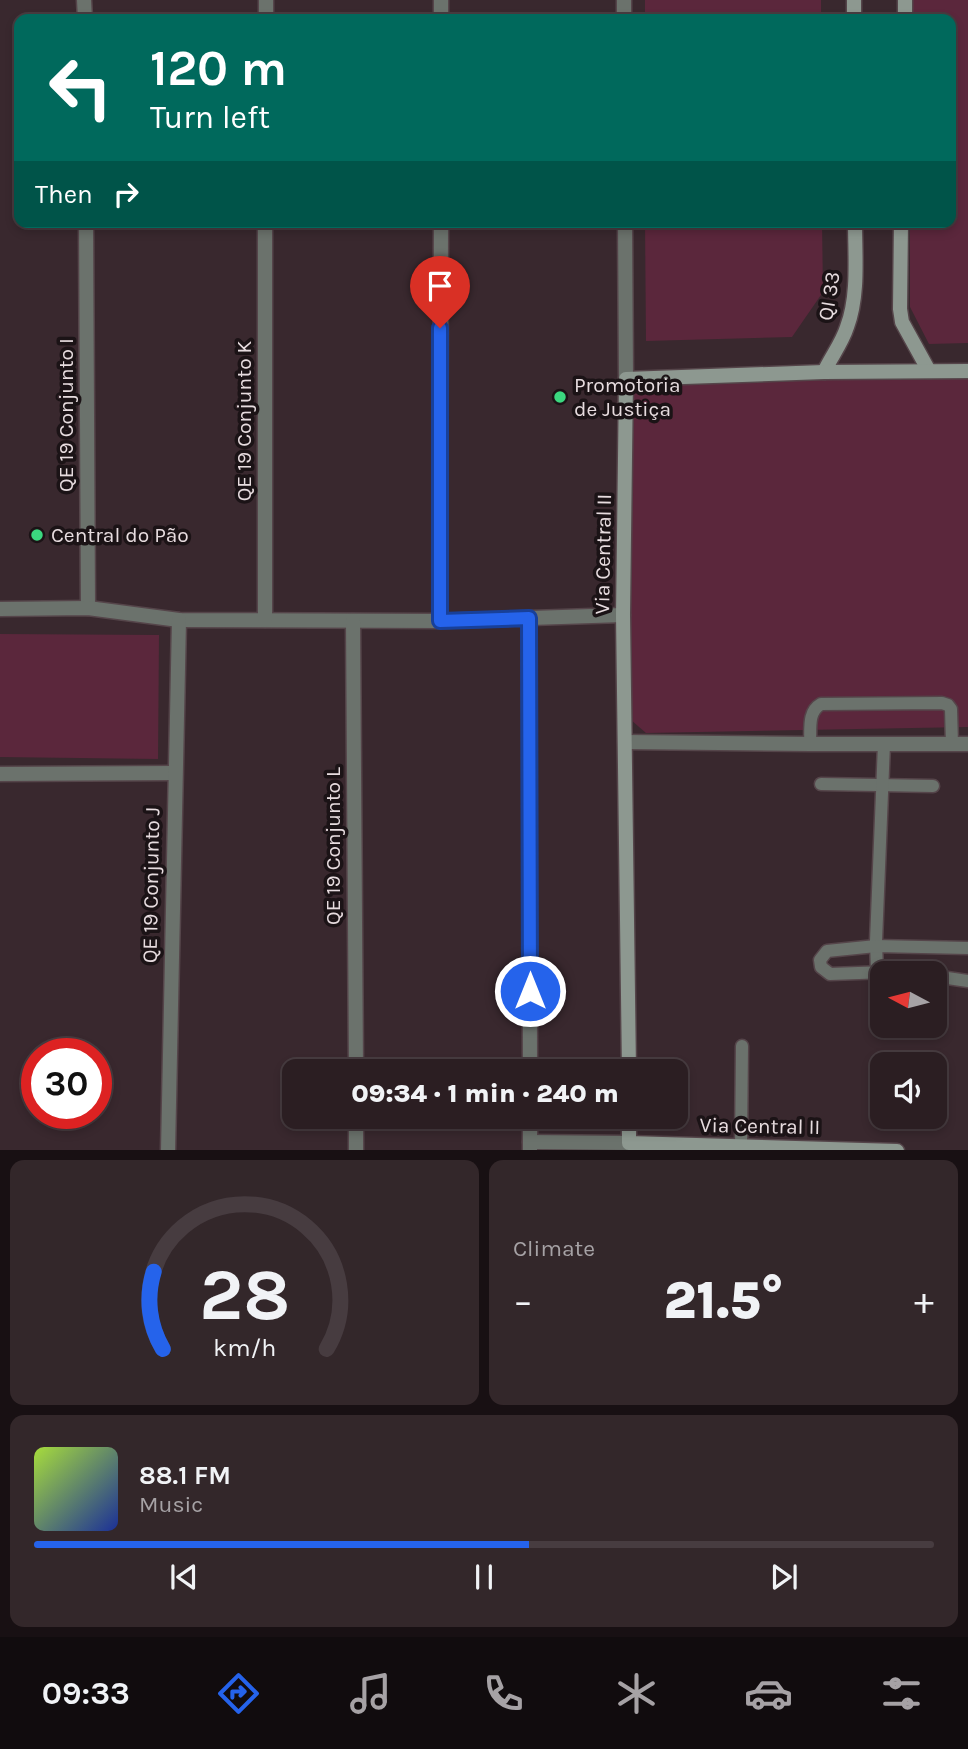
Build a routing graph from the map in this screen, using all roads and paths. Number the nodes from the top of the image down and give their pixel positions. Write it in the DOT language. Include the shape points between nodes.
graph roads {
  1 [pos="86,228"];
  2 [pos="265,228"];
  3 [pos="441,228"];
  4 [pos="625,228"];
  5 [pos="855,228"];
  6 [pos="901,228"];
  7 [pos="929,371"];
  8 [pos="968,371"];
  9 [pos="824,372"];
  10 [pos="626,379"];
  11 [pos="88,608"];
  12 [pos="0,609"];
  13 [pos="622,615"];
  14 [pos="529,618"];
  15 [pos="179,620"];
  16 [pos="265,620"];
  17 [pos="353,621"];
  18 [pos="440,621"];
  19 [pos="625,742"];
  20 [pos="810,744"];
  21 [pos="884,744"];
  22 [pos="953,744"];
  23 [pos="968,744"];
  24 [pos="174,773"];
  25 [pos="0,774"];
  26 [pos="821,784"];
  27 [pos="882,785"];
  28 [pos="933,786"];
  29 [pos="876,946"];
  30 [pos="968,948"];
  31 [pos="877,961"];
  32 [pos="870,973"];
  33 [pos="947,978"];
  34 [pos="968,981"];
  35 [pos="742,1046"];
  36 [pos="356,1059"];
  37 [pos="530,1059"];
  38 [pos="629,1059"];
  39 [pos="356,1129"];
  40 [pos="629,1129"];
  41 [pos="629,1143"];
  42 [pos="530,1146"];
  43 [pos="741,1147"];
  44 [pos="832,1149"];
  45 [pos="167,1150"];
  46 [pos="356,1150"];
  47 [pos="897,1150"];
  1 -- 11 [label="street, QE 19 Conjunto I"];
  2 -- 16 [label="street, QE 19 Conjunto K"];
  3 -- 18 [label="street"];
  4 -- 10 [label="street"];
  5 -- 9 [label="street, QI 33" via="850,315"];
  6 -- 7 [label="street" via="902,323"];
  7 -- 8 [label="street"];
  7 -- 9 [label="street"];
  9 -- 10 [label="street"];
  10 -- 13 [label="street, Via Central II"];
  11 -- 12 [label="street"];
  11 -- 15 [label="street"];
  13 -- 14 [label="street"];
  13 -- 19 [label="street, Via Central II"];
  14 -- 18 [label="street"];
  14 -- 37 [label="street"];
  15 -- 16 [label="street"];
  15 -- 24 [label="street, QE 19 Conjunto J"];
  16 -- 17 [label="street"];
  17 -- 18 [label="street"];
  17 -- 36 [label="street, QE 19 Conjunto L"];
  19 -- 20 [label="street"];
  19 -- 38 [label="street, Via Central II"];
  20 -- 21 [label="street"];
  20 -- 22 [label="lane" via="811,716 821,704 915,703 948,705"];
  21 -- 22 [label="street"];
  21 -- 27 [label="lane"];
  22 -- 23 [label="street"];
  24 -- 25 [label="street"];
  24 -- 45 [label="street, QE 19 Conjunto J"];
  26 -- 27 [label="lane"];
  27 -- 28 [label="lane"];
  27 -- 29 [label="lane"];
  29 -- 30 [label="lane"];
  29 -- 31 [label="lane"];
  29 -- 32 [label="lane" via="827,951 820,960 830,974"];
  33 -- 34 [label="lane"];
  35 -- 43 [label="lane"];
  39 -- 46 [label="street"];
  40 -- 41 [label="street"];
  41 -- 42 [label="street"];
  41 -- 43 [label="street, Via Central II"];
  43 -- 44 [label="street, Via Central II"];
  44 -- 47 [label="street, Via Central II"];
}
